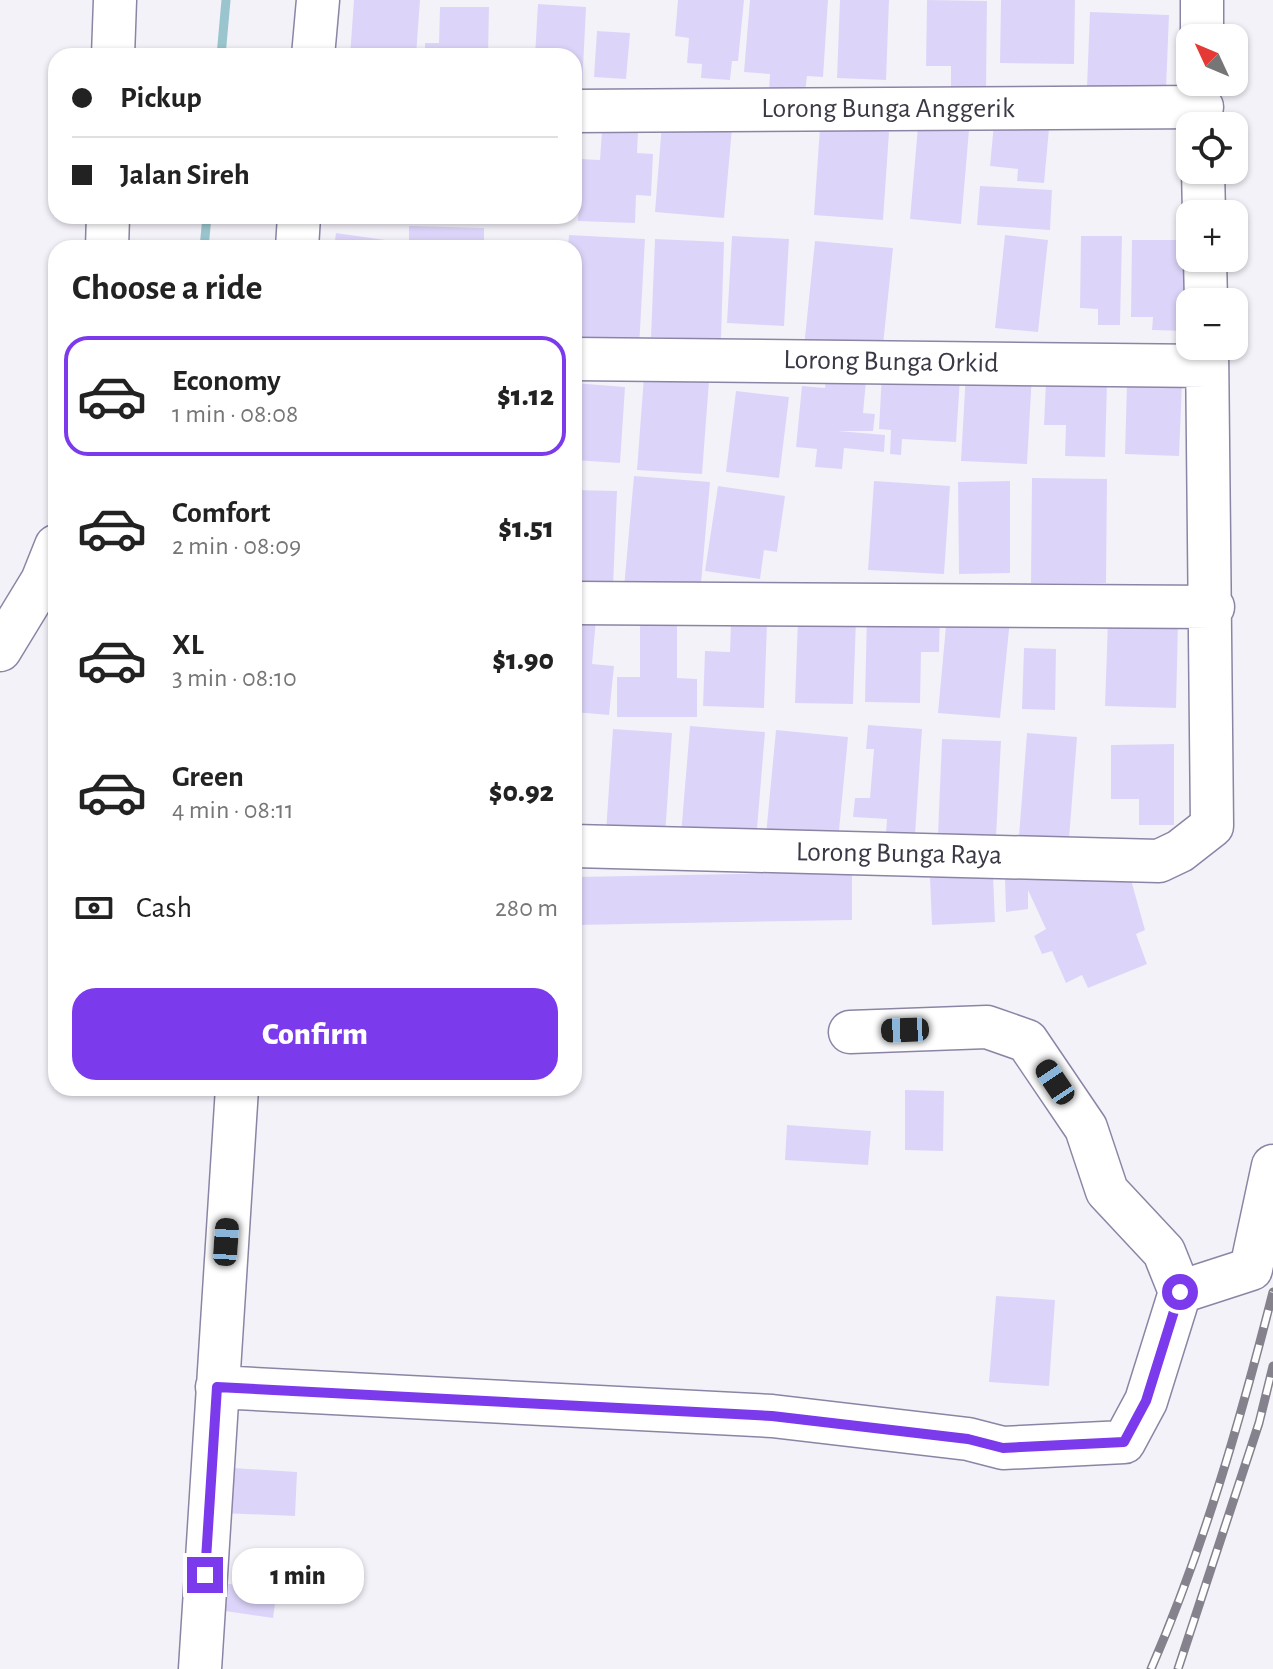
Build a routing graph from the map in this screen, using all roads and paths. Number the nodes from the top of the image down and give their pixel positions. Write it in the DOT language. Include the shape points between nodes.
graph roads {
  1 [pos="115,0"];
  2 [pos="318,0"];
  3 [pos="1202,0"];
  4 [pos="1202,24"];
  5 [pos="113,48"];
  6 [pos="314,48"];
  7 [pos="1202,105"];
  8 [pos="582,111"];
  9 [pos="1176,356"];
  10 [pos="582,359"];
  11 [pos="1207,360"];
  12 [pos="48,566"];
  13 [pos="582,603"];
  14 [pos="1213,607"];
  15 [pos="0,650"];
  16 [pos="582,846"];
  17 [pos="850,1032"];
  18 [pos="236,1096"];
  19 [pos="1273,1166"];
  20 [pos="1180,1292"];
  21 [pos="217,1387"];
  22 [pos="200,1669"];
  1 -- 5 [label="street"];
  2 -- 6 [label="street"];
  3 -- 4 [label="street"];
  7 -- 8 [label="street, Lorong Bunga Anggerik"];
  9 -- 10 [label="street, Lorong Bunga Orkid"];
  11 -- 14 [label="street"];
  12 -- 15 [label="street"];
  13 -- 14 [label="street"];
  14 -- 16 [label="street, Lorong Bunga Raya" via="1212,826 1159,861"];
  17 -- 20 [label="street" via="987,1027 1027,1041 1086,1128 1107,1191 1164,1252"];
  18 -- 21 [label="street"];
  19 -- 20 [label="street" via="1251,1269"];
  20 -- 21 [label="street" via="1146,1401 1124,1442 1003,1448 968,1439 772,1416"];
  21 -- 22 [label="street"];
}
